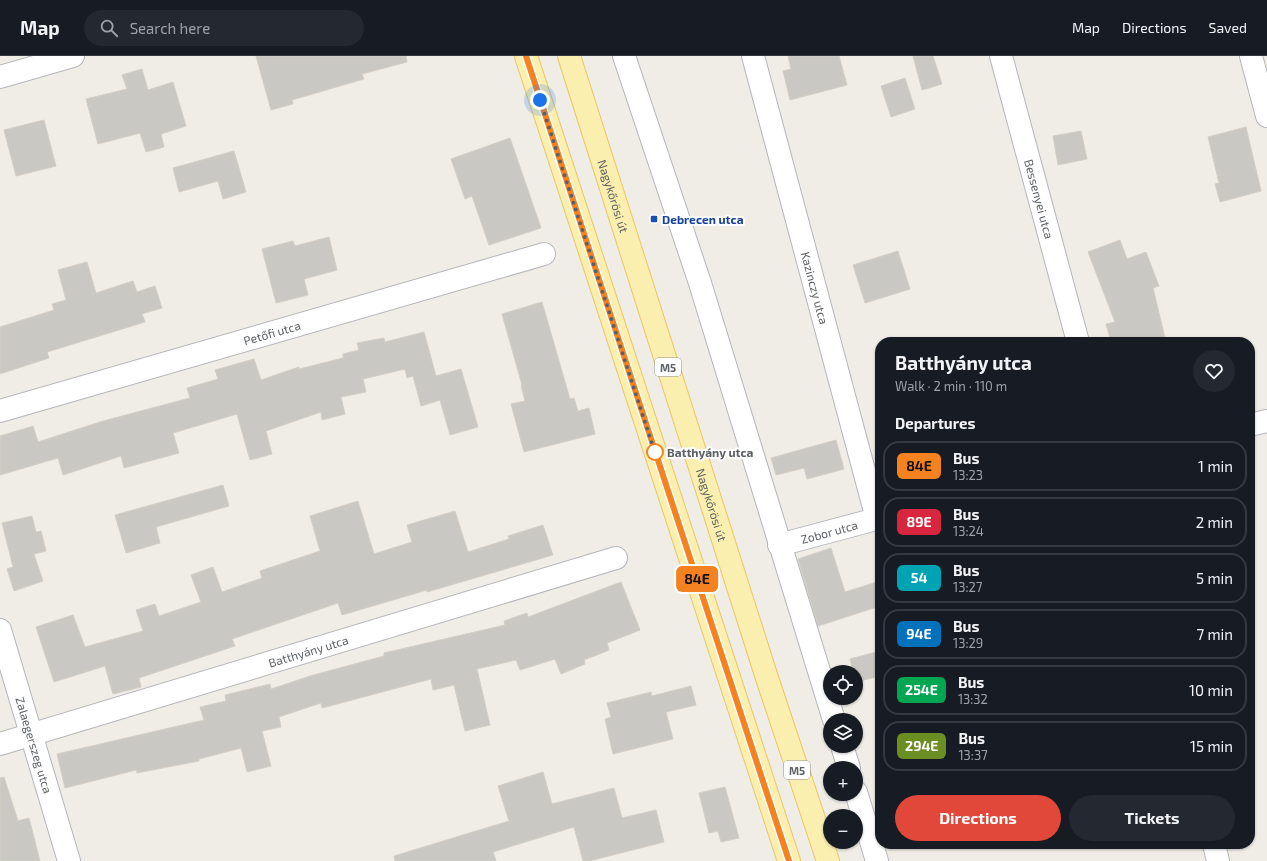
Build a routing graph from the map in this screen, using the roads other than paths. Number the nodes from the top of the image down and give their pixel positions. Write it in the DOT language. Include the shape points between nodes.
graph roads {
  1 [pos="73,56"];
  2 [pos="526,56"];
  3 [pos="569,56"];
  4 [pos="624,56"];
  5 [pos="753,56"];
  6 [pos="1001,56"];
  7 [pos="1251,56"];
  8 [pos="0,77"];
  9 [pos="1267,116"];
  10 [pos="544,254"];
  11 [pos="1077,337"];
  12 [pos="0,411"];
  13 [pos="1267,421"];
  14 [pos="1255,424"];
  15 [pos="875,504"];
  16 [pos="875,520"];
  17 [pos="779,545"];
  18 [pos="616,558"];
  19 [pos="0,630"];
  20 [pos="832,713"];
  21 [pos="32,735"];
  22 [pos="0,744"];
  23 [pos="859,801"];
  24 [pos="1215,849"];
  25 [pos="69,861"];
  26 [pos="789,861"];
  27 [pos="828,861"];
  28 [pos="878,861"];
  29 [pos="1218,861"];
  1 -- 8 [label="street"];
  2 -- 26 [label="main road"];
  3 -- 27 [label="main road, Nagykőrösi út / M5" via="767,678"];
  4 -- 17 [label="street" via="700,283"];
  5 -- 15 [label="street, Kazinczy utca"];
  6 -- 11 [label="street, Bessenyei utca"];
  7 -- 9 [label="street"];
  10 -- 12 [label="street, Petőfi utca"];
  13 -- 14 [label="street"];
  16 -- 17 [label="street, Zobor utca"];
  17 -- 20 [label="street"];
  18 -- 21 [label="street, Batthyány utca"];
  19 -- 21 [label="street, Zalaegerszeg utca"];
  21 -- 22 [label="street, Batthyány utca"];
  21 -- 25 [label="street, Zalaegerszeg utca"];
  23 -- 28 [label="street"];
  24 -- 29 [label="street"];
}
